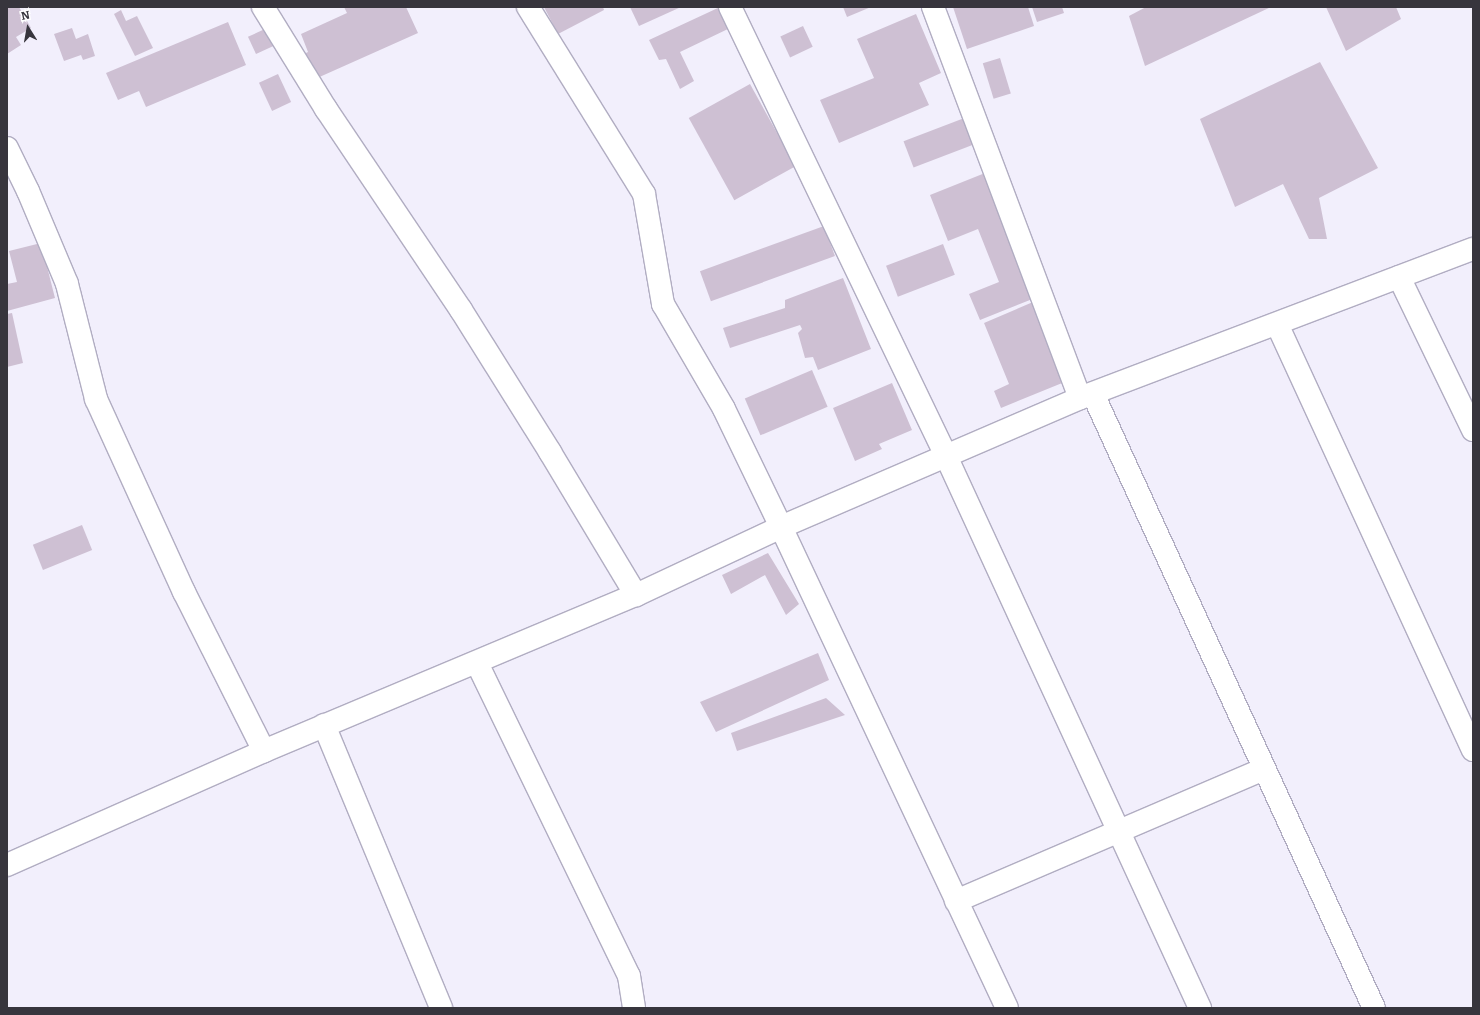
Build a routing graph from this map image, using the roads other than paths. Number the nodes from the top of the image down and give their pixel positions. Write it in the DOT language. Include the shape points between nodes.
graph roads {
  1 [pos="263,7"];
  2 [pos="528,7"];
  3 [pos="730,7"];
  4 [pos="933,7"];
  5 [pos="7,148"];
  6 [pos="1473,249"];
  7 [pos="1399,278"];
  8 [pos="1277,324"];
  9 [pos="1087,396"];
  10 [pos="1473,430"];
  11 [pos="946,456"];
  12 [pos="781,527"];
  13 [pos="636,595"];
  14 [pos="477,663"];
  15 [pos="324,725"];
  16 [pos="1473,750"];
  17 [pos="264,751"];
  18 [pos="1264,769"];
  19 [pos="1118,831"];
  20 [pos="7,865"];
  21 [pos="956,900"];
  22 [pos="441,1008"];
  23 [pos="634,1008"];
  24 [pos="1007,1008"];
  25 [pos="1200,1008"];
  26 [pos="1374,1008"];
  1 -- 13 [label="street" via="326,109 461,310"];
  2 -- 12 [label="street" via="644,194 663,304 724,409"];
  3 -- 11 [label="street"];
  4 -- 9 [label="street"];
  5 -- 17 [label="street" via="67,284 96,399 184,592"];
  6 -- 7 [label="street"];
  7 -- 8 [label="street"];
  7 -- 10 [label="street"];
  8 -- 9 [label="street"];
  8 -- 16 [label="street"];
  9 -- 11 [label="street"];
  9 -- 18 [label="street"];
  11 -- 12 [label="street"];
  11 -- 19 [label="street"];
  12 -- 13 [label="street"];
  12 -- 21 [label="street"];
  13 -- 14 [label="street"];
  14 -- 15 [label="street"];
  14 -- 23 [label="street" via="629,976"];
  15 -- 17 [label="street"];
  15 -- 22 [label="street"];
  17 -- 20 [label="street"];
  18 -- 19 [label="street"];
  18 -- 26 [label="street"];
  19 -- 21 [label="street"];
  19 -- 25 [label="street"];
  21 -- 24 [label="street"];
}
